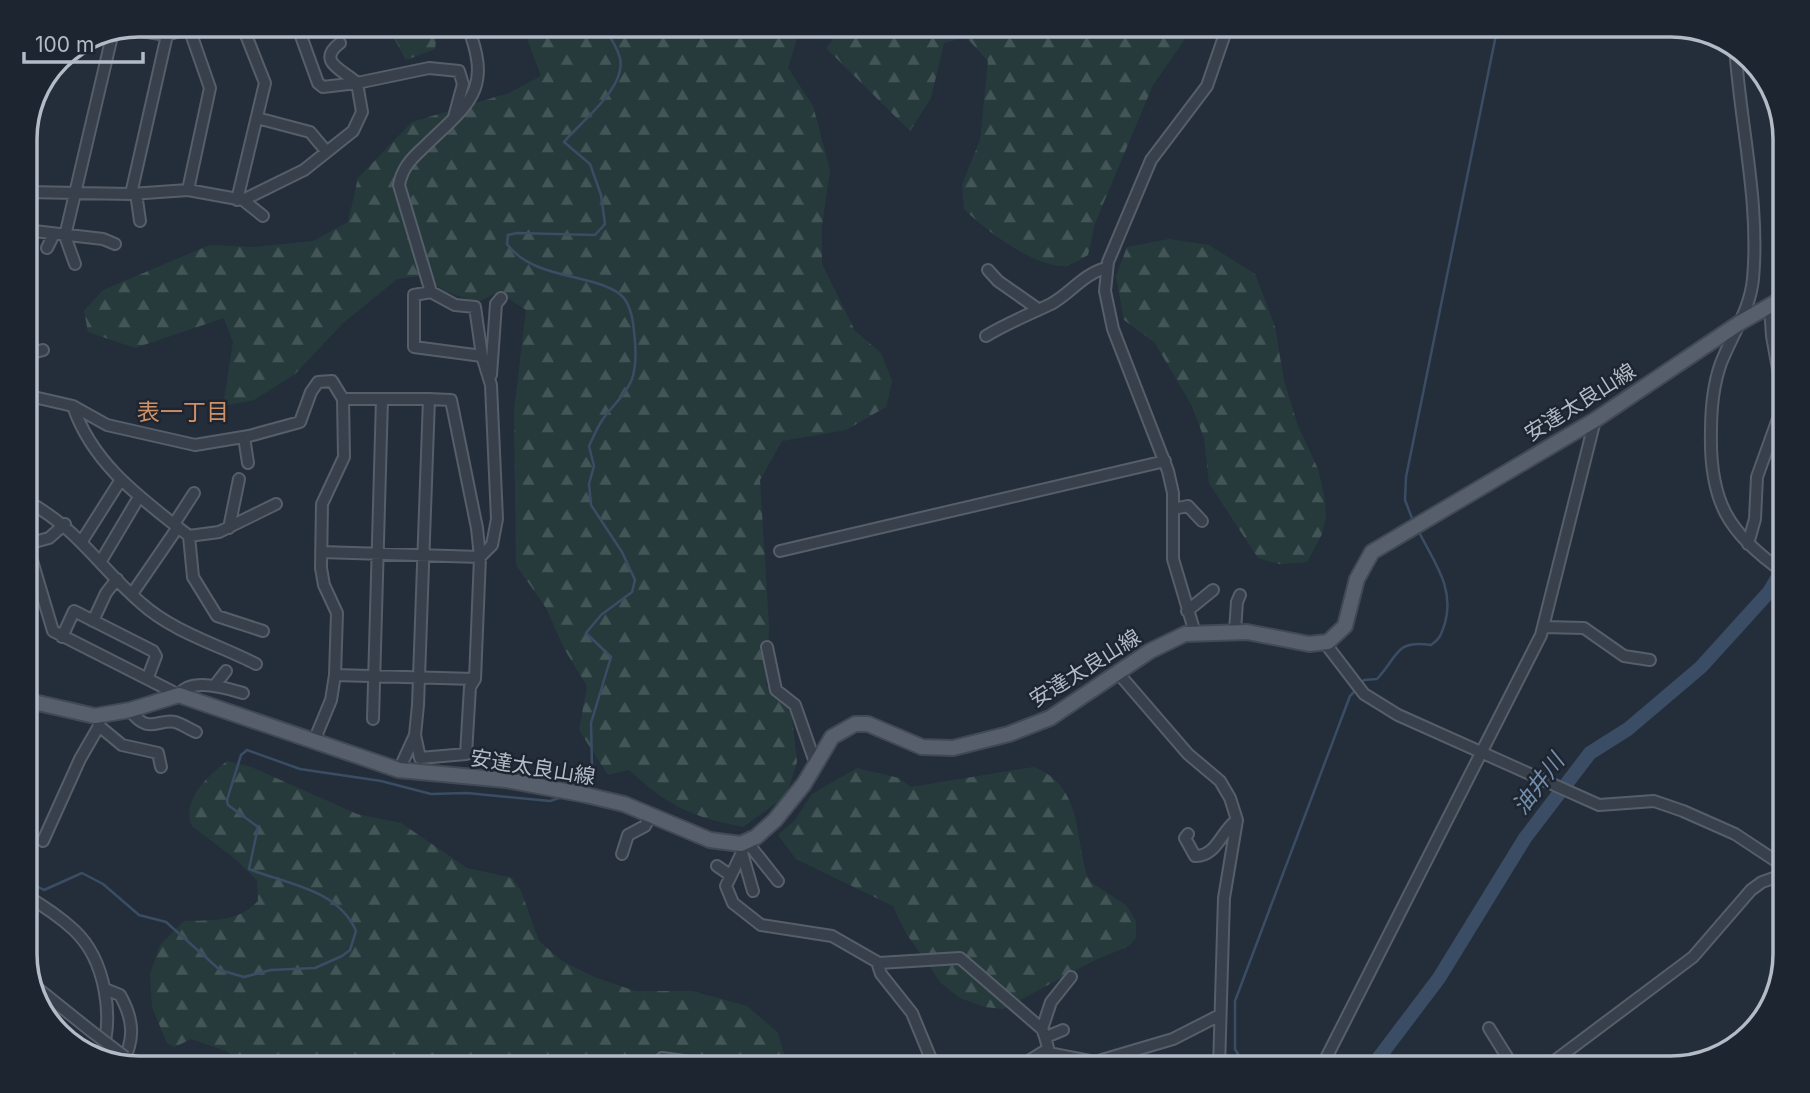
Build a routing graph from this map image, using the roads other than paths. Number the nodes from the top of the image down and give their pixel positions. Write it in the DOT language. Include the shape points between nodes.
graph roads {
  1 [pos="167,37"];
  2 [pos="196,37"];
  3 [pos="247,37"];
  4 [pos="302,37"];
  5 [pos="472,37"];
  6 [pos="1223,37"];
  7 [pos="111,42"];
  8 [pos="340,43"];
  9 [pos="1737,61"];
  10 [pos="357,83"];
  11 [pos="257,118"];
  12 [pos="453,119"];
  13 [pos="327,152"];
  14 [pos="188,190"];
  15 [pos="37,192"];
  16 [pos="76,193"];
  17 [pos="134,194"];
  18 [pos="240,200"];
  19 [pos="263,216"];
  20 [pos="141,221"];
  21 [pos="37,232"];
  22 [pos="60,235"];
  23 [pos="115,244"];
  24 [pos="47,248"];
  25 [pos="75,264"];
  26 [pos="1106,268"];
  27 [pos="988,270"];
  28 [pos="431,292"];
  29 [pos="501,298"];
  30 [pos="1773,304"];
  31 [pos="1770,306"];
  32 [pos="1038,309"];
  33 [pos="1741,322"];
  34 [pos="986,336"];
  35 [pos="1773,342"];
  36 [pos="43,350"];
  37 [pos="37,352"];
  38 [pos="482,356"];
  39 [pos="491,378"];
  40 [pos="37,398"];
  41 [pos="343,398"];
  42 [pos="382,399"];
  43 [pos="429,399"];
  44 [pos="73,406"];
  45 [pos="1595,420"];
  46 [pos="1773,431"];
  47 [pos="244,437"];
  48 [pos="1165,461"];
  49 [pos="248,463"];
  50 [pos="239,479"];
  51 [pos="120,481"];
  52 [pos="194,493"];
  53 [pos="139,497"];
  54 [pos="276,504"];
  55 [pos="37,507"];
  56 [pos="1173,509"];
  57 [pos="1202,521"];
  58 [pos="65,524"];
  59 [pos="176,526"];
  60 [pos="229,528"];
  61 [pos="189,536"];
  62 [pos="37,541"];
  63 [pos="82,541"];
  64 [pos="1748,544"];
  65 [pos="780,551"];
  66 [pos="321,552"];
  67 [pos="377,553"];
  68 [pos="424,555"];
  69 [pos="480,557"];
  70 [pos="101,561"];
  71 [pos="1773,565"];
  72 [pos="117,579"];
  73 [pos="37,581"];
  74 [pos="1213,590"];
  75 [pos="132,594"];
  76 [pos="1240,595"];
  77 [pos="1187,611"];
  78 [pos="93,621"];
  79 [pos="1545,626"];
  80 [pos="263,631"];
  81 [pos="1235,631"];
  82 [pos="1195,633"];
  83 [pos="62,637"];
  84 [pos="1325,643"];
  85 [pos="767,647"];
  86 [pos="1650,660"];
  87 [pos="256,664"];
  88 [pos="226,671"];
  89 [pos="1119,674"];
  90 [pos="335,675"];
  91 [pos="374,675"];
  92 [pos="420,676"];
  93 [pos="148,677"];
  94 [pos="475,679"];
  95 [pos="215,685"];
  96 [pos="243,692"];
  97 [pos="179,695"];
  98 [pos="37,703"];
  99 [pos="130,710"];
  100 [pos="373,719"];
  101 [pos="99,721"];
  102 [pos="189,732"];
  103 [pos="415,734"];
  104 [pos="314,741"];
  105 [pos="1483,754"];
  106 [pos="816,765"];
  107 [pos="161,766"];
  108 [pos="399,770"];
  109 [pos="650,815"];
  110 [pos="1237,820"];
  111 [pos="1188,834"];
  112 [pos="43,841"];
  113 [pos="745,847"];
  114 [pos="1213,848"];
  115 [pos="622,854"];
  116 [pos="1233,857"];
  117 [pos="1773,859"];
  118 [pos="717,866"];
  119 [pos="730,874"];
  120 [pos="1773,878"];
  121 [pos="778,881"];
  122 [pos="753,891"];
  123 [pos="37,904"];
  124 [pos="877,962"];
  125 [pos="1071,976"];
  126 [pos="105,989"];
  127 [pos="45,994"];
  128 [pos="1220,1015"];
  129 [pos="1489,1028"];
  130 [pos="1063,1030"];
  131 [pos="1046,1042"];
  132 [pos="102,1049"];
  133 [pos="116,1054"];
  134 [pos="126,1055"];
  135 [pos="929,1056"];
  136 [pos="1031,1056"];
  137 [pos="1051,1056"];
  138 [pos="1080,1056"];
  139 [pos="1115,1056"];
  140 [pos="1219,1056"];
  141 [pos="1328,1056"];
  142 [pos="1506,1056"];
  143 [pos="1562,1056"];
  1 -- 17 [label="street"];
  2 -- 14 [label="street" via="210,88"];
  3 -- 11 [label="street" via="265,83"];
  4 -- 10 [label="street" via="318,83 323,87"];
  5 -- 12 [label="street" via="479,58 478,80 469,102"];
  6 -- 26 [label="street" via="1203,94 1151,160 1137,186"];
  7 -- 16 [label="street"];
  8 -- 10 [label="street" via="330,61"];
  9 -- 33 [label="street" via="1755,243 1753,283"];
  10 -- 12 [label="street" via="429,68 453,68 463,84"];
  10 -- 13 [label="street" via="362,112 353,131"];
  11 -- 13 [label="street" via="310,132"];
  11 -- 18 [label="street"];
  12 -- 28 [label="street" via="409,162 399,185"];
  13 -- 18 [label="street" via="304,170"];
  14 -- 17 [label="street"];
  14 -- 18 [label="street"];
  15 -- 16 [label="street"];
  16 -- 17 [label="street"];
  16 -- 22 [label="street"];
  17 -- 20 [label="street"];
  18 -- 19 [label="street"];
  21 -- 22 [label="street"];
  22 -- 23 [label="street"];
  22 -- 24 [label="street"];
  22 -- 25 [label="street"];
  26 -- 32 [label="street"];
  26 -- 48 [label="street" via="1106,300 1113,329"];
  27 -- 32 [label="street"];
  28 -- 38 [label="street" via="455,305 475,307"];
  28 -- 38 [label="street" via="414,295 414,347"];
  29 -- 39 [label="street" via="496,304"];
  30 -- 31 [label="main road, 安達太良山線"];
  31 -- 33 [label="main road, 安達太良山線"];
  31 -- 35 [label="street"];
  32 -- 34 [label="street"];
  33 -- 45 [label="main road, 安達太良山線"];
  33 -- 64 [label="street" via="1714,388 1710,466 1720,505"];
  36 -- 37 [label="street"];
  38 -- 39 [label="street"];
  39 -- 69 [label="street" via="497,519 492,545"];
  40 -- 44 [label="street"];
  41 -- 42 [label="street"];
  41 -- 47 [label="street" via="332,380 318,382 300,422"];
  41 -- 66 [label="street" via="344,457 322,504"];
  42 -- 43 [label="street"];
  42 -- 67 [label="street"];
  43 -- 68 [label="street"];
  43 -- 69 [label="street" via="451,400"];
  44 -- 47 [label="street" via="107,425 174,443 195,445"];
  44 -- 51 [label="street" via="89,441"];
  45 -- 79 [label="street"];
  45 -- 84 [label="main road, 安達太良山線" via="1414,525 1367,558 1345,626"];
  46 -- 64 [label="street" via="1756,477 1755,519"];
  47 -- 49 [label="street"];
  48 -- 56 [label="street"];
  48 -- 65 [label="street"];
  50 -- 60 [label="street"];
  51 -- 53 [label="street"];
  51 -- 63 [label="street"];
  52 -- 59 [label="street"];
  53 -- 59 [label="street"];
  53 -- 70 [label="street"];
  54 -- 60 [label="street"];
  55 -- 58 [label="street"];
  56 -- 57 [label="street" via="1188,506"];
  56 -- 77 [label="street" via="1170,544"];
  58 -- 62 [label="street" via="49,538"];
  58 -- 63 [label="street"];
  59 -- 61 [label="street"];
  59 -- 75 [label="street"];
  60 -- 61 [label="street"];
  61 -- 80 [label="street" via="193,577 217,616"];
  63 -- 70 [label="street"];
  64 -- 71 [label="street"];
  66 -- 67 [label="street"];
  66 -- 90 [label="street" via="324,585 337,613"];
  67 -- 68 [label="street"];
  67 -- 91 [label="street"];
  68 -- 69 [label="street"];
  68 -- 92 [label="street"];
  69 -- 94 [label="street"];
  70 -- 72 [label="street"];
  72 -- 75 [label="street"];
  72 -- 78 [label="street"];
  73 -- 83 [label="street" via="48,621"];
  74 -- 77 [label="street"];
  75 -- 87 [label="street" via="168,622"];
  76 -- 81 [label="street"];
  77 -- 82 [label="street"];
  78 -- 83 [label="street" via="75,611"];
  78 -- 93 [label="street" via="156,654"];
  79 -- 86 [label="street" via="1584,628 1624,656"];
  79 -- 105 [label="street"];
  81 -- 82 [label="main road, 安達太良山線"];
  81 -- 84 [label="main road, 安達太良山線"];
  82 -- 89 [label="main road, 安達太良山線" via="1172,639"];
  83 -- 93 [label="street"];
  84 -- 105 [label="street" via="1363,694"];
  85 -- 106 [label="street" via="776,690 795,705"];
  88 -- 95 [label="street"];
  89 -- 106 [label="main road, 安達太良山線" via="1050,718 953,748 922,747 869,724 855,724 832,737"];
  89 -- 110 [label="street" via="1188,754 1220,781"];
  90 -- 91 [label="street"];
  90 -- 104 [label="street" via="331,700"];
  91 -- 92 [label="street"];
  91 -- 100 [label="street"];
  92 -- 94 [label="street"];
  92 -- 103 [label="street"];
  93 -- 97 [label="street"];
  94 -- 103 [label="street" via="470,687 466,754 420,758"];
  95 -- 96 [label="street"];
  95 -- 97 [label="street" via="185,689"];
  97 -- 99 [label="main road"];
  97 -- 104 [label="main road, 安達太良山線"];
  98 -- 101 [label="main road"];
  99 -- 101 [label="main road"];
  99 -- 102 [label="street" via="155,727 166,722"];
  101 -- 107 [label="street" via="122,745 158,752"];
  101 -- 112 [label="street"];
  103 -- 108 [label="street"];
  104 -- 108 [label="main road, 安達太良山線"];
  105 -- 117 [label="street" via="1599,805 1665,804 1735,834"];
  105 -- 141 [label="street"];
  106 -- 113 [label="main road, 安達太良山線" via="775,820"];
  108 -- 109 [label="main road, 安達太良山線" via="506,780 608,800"];
  109 -- 113 [label="main road, 安達太良山線" via="709,840"];
  109 -- 115 [label="street" via="645,826 628,835"];
  110 -- 114 [label="street"];
  110 -- 116 [label="street"];
  111 -- 114 [label="street" via="1185,838 1195,856"];
  113 -- 119 [label="street"];
  113 -- 121 [label="street"];
  113 -- 122 [label="street"];
  114 -- 116 [label="street"];
  116 -- 128 [label="street" via="1224,898"];
  118 -- 119 [label="street"];
  119 -- 124 [label="street" via="729,897 754,922 779,931 832,936"];
  120 -- 143 [label="street" via="1751,890 1693,957"];
  123 -- 126 [label="street" via="75,931"];
  124 -- 131 [label="street" via="960,958"];
  124 -- 135 [label="street" via="912,1013"];
  125 -- 131 [label="street" via="1051,1002"];
  126 -- 132 [label="street" via="107,1031"];
  126 -- 134 [label="street" via="120,995 128,1013 133,1032"];
  127 -- 133 [label="street, bridge"];
  128 -- 139 [label="street" via="1173,1039"];
  128 -- 140 [label="street"];
  129 -- 142 [label="street"];
  130 -- 131 [label="street"];
  131 -- 136 [label="street"];
  131 -- 137 [label="street"];
  131 -- 138 [label="street"];
}
